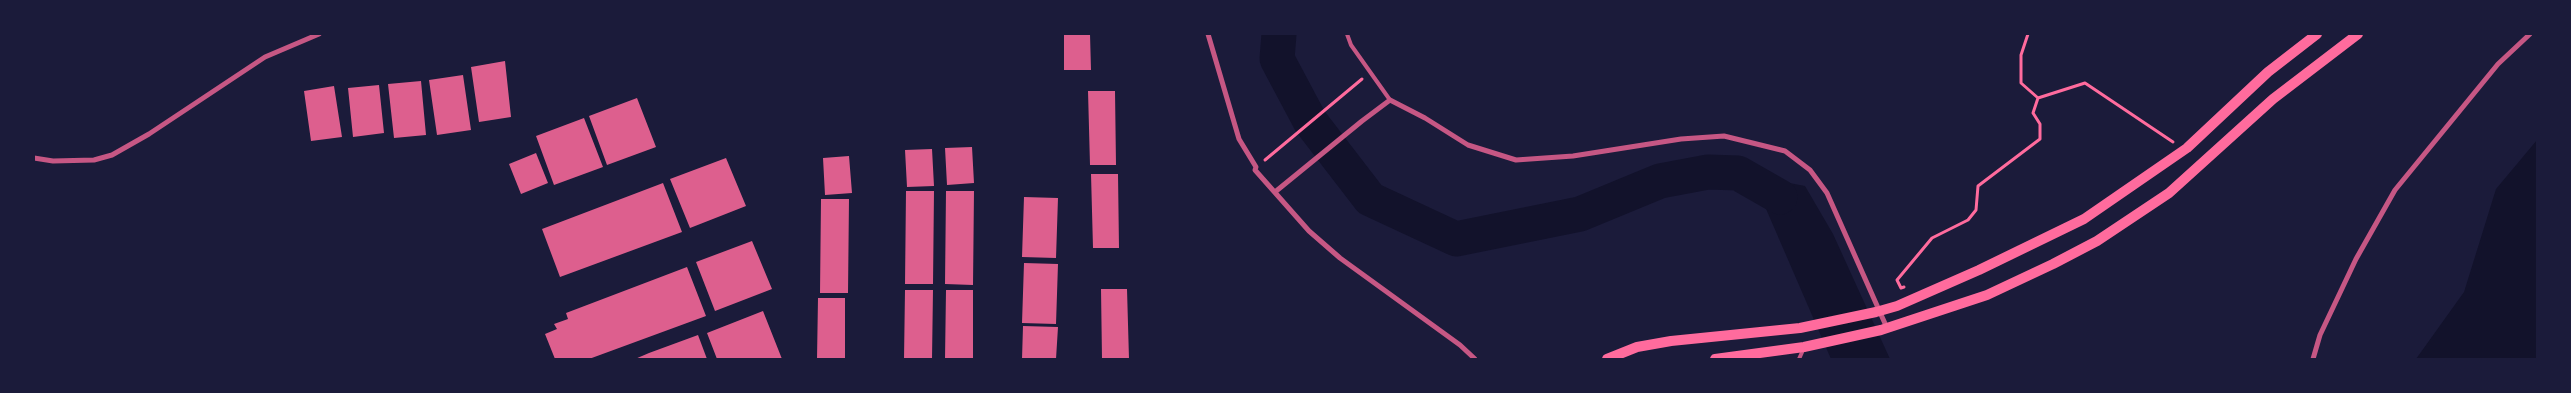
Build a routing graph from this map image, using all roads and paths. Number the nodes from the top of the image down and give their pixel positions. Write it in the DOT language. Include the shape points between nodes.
graph roads {
  1 [pos="319,34"];
  2 [pos="1208,34"];
  3 [pos="1348,34"];
  4 [pos="2028,34"];
  5 [pos="2317,34"];
  6 [pos="2358,34"];
  7 [pos="2530,34"];
  8 [pos="1370,72"];
  9 [pos="2038,98"];
  10 [pos="1390,100"];
  11 [pos="2187,148"];
  12 [pos="34,158"];
  13 [pos="1256,167"];
  14 [pos="1275,192"];
  15 [pos="1910,284"];
  16 [pos="1878,312"];
  17 [pos="1884,329"];
  18 [pos="1807,347"];
  19 [pos="1475,359"];
  20 [pos="1607,359"];
  21 [pos="1715,359"];
  22 [pos="1799,359"];
  23 [pos="2313,359"];
  1 -- 12 [label="street" via="265,57 112,156 94,160"];
  2 -- 13 [label="street" via="1239,139"];
  3 -- 8 [label="lane"];
  4 -- 9 [label="path" via="2021,55 2021,83"];
  5 -- 11 [label="main road" via="2268,72"];
  6 -- 17 [label="main road" via="2273,99 2169,194 2097,241 1987,295"];
  7 -- 23 [label="street" via="2498,64 2395,190 2356,259 2320,335"];
  8 -- 10 [label="lane"];
  8 -- 13 [label="path"];
  9 -- 11 [label="path" via="2084,83 2174,143"];
  9 -- 15 [label="path" via="2033,113 2040,124 2040,138 1978,186 1976,210 1968,220 1932,238 1897,280 1901,288"];
  10 -- 14 [label="street"];
  10 -- 16 [label="street" via="1468,145 1516,160 1573,156 1681,138 1724,136 1785,151 1810,170 1827,193"];
  11 -- 16 [label="main road" via="2084,220 1979,270"];
  13 -- 14 [label="street" via="1255,170"];
  14 -- 19 [label="street" via="1309,231 1340,258"];
  16 -- 17 [label="street"];
  16 -- 20 [label="main road" via="1800,328 1671,340 1637,347"];
  17 -- 18 [label="main road"];
  18 -- 21 [label="main road"];
  18 -- 22 [label="lane"];
}
